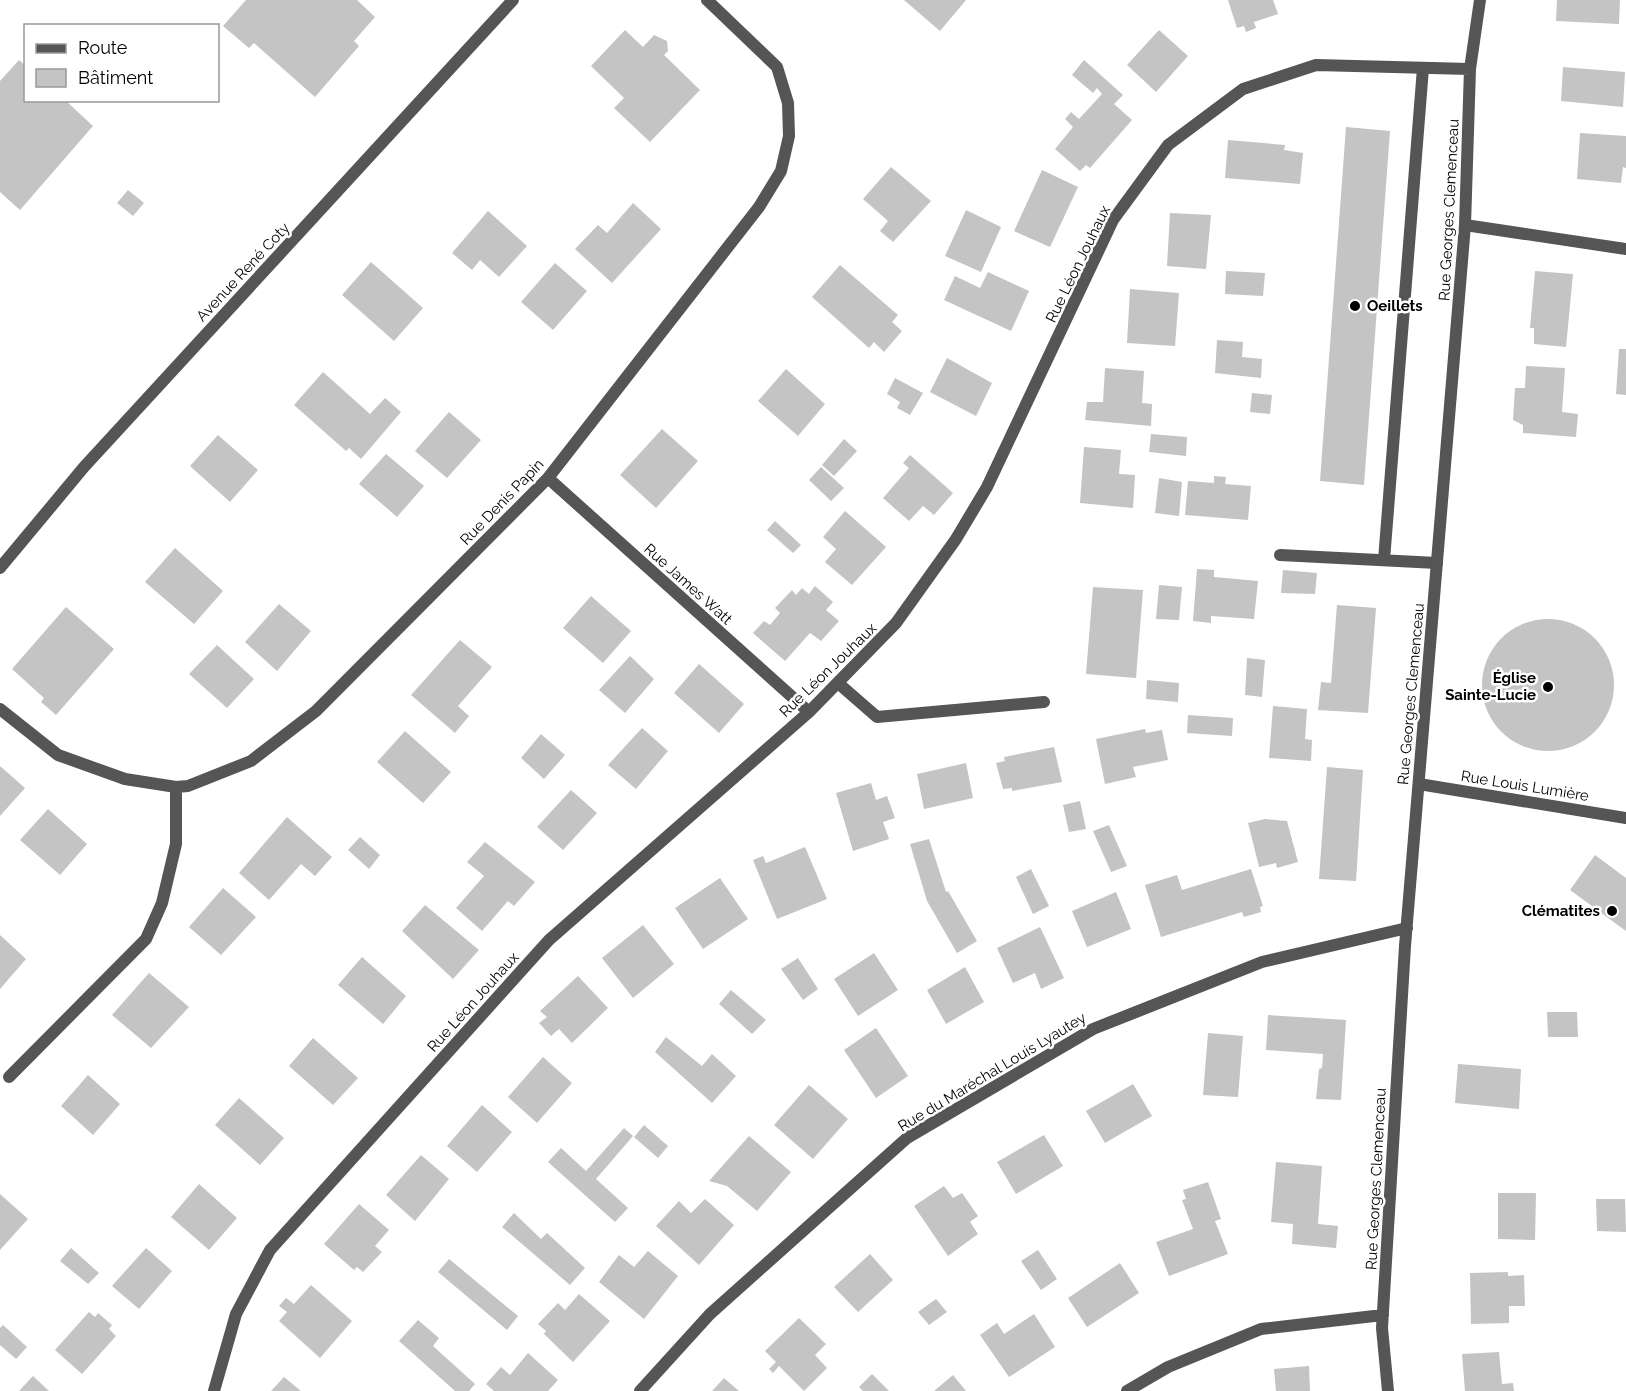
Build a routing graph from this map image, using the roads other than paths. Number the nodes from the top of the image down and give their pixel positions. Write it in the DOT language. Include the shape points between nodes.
graph roads {
  1 [pos="513,0"];
  2 [pos="707,0"];
  3 [pos="1480,0"];
  4 [pos="1423,68"];
  5 [pos="1470,69"];
  6 [pos="1465,225"];
  7 [pos="1626,249"];
  8 [pos="548,478"];
  9 [pos="1280,555"];
  10 [pos="1384,560"];
  11 [pos="1437,563"];
  12 [pos="0,568"];
  13 [pos="838,683"];
  14 [pos="1044,702"];
  15 [pos="0,709"];
  16 [pos="809,712"];
  17 [pos="1419,784"];
  18 [pos="176,787"];
  19 [pos="1626,818"];
  20 [pos="1407,928"];
  21 [pos="9,1077"];
  22 [pos="1383,1315"];
  23 [pos="214,1391"];
  24 [pos="640,1391"];
  25 [pos="1127,1391"];
  26 [pos="1388,1391"];
  1 -- 12 [label="street, Avenue René Coty" via="84,467"];
  2 -- 8 [label="street, Rue Denis Papin" via="777,67 788,103 789,135 781,171 759,207"];
  3 -- 5 [label="street, Rue Georges Clemenceau"];
  4 -- 5 [label="street, Rue Léon Jouhaux"];
  4 -- 10 [label="street"];
  4 -- 13 [label="street, Rue Léon Jouhaux" via="1316,65 1243,89 1168,145 1113,220 987,487 956,539 896,623"];
  5 -- 6 [label="street, Rue Georges Clemenceau"];
  6 -- 7 [label="street"];
  6 -- 11 [label="street, Rue Georges Clemenceau"];
  8 -- 16 [label="street, Rue James Watt"];
  8 -- 18 [label="street, Rue Denis Papin" via="316,711 251,761"];
  9 -- 10 [label="street"];
  10 -- 11 [label="street"];
  11 -- 17 [label="street, Rue Georges Clemenceau"];
  13 -- 14 [label="street" via="877,717"];
  13 -- 16 [label="street, Rue Léon Jouhaux"];
  15 -- 18 [label="street, Rue Denis Papin" via="58,755 125,779"];
  16 -- 23 [label="street, Rue Léon Jouhaux" via="549,940 270,1250 236,1314"];
  17 -- 19 [label="street, Rue Louis Lumière"];
  17 -- 20 [label="street, Rue Georges Clemenceau"];
  18 -- 21 [label="street" via="176,844 162,903 146,939"];
  20 -- 22 [label="street, Rue Georges Clemenceau"];
  20 -- 24 [label="street, Rue du Maréchal Louis Lyautey" via="1262,962 1093,1029 907,1138 710,1314"];
  22 -- 25 [label="street" via="1261,1329 1168,1367"];
  22 -- 26 [label="street, Rue Georges Clemenceau"];
}
